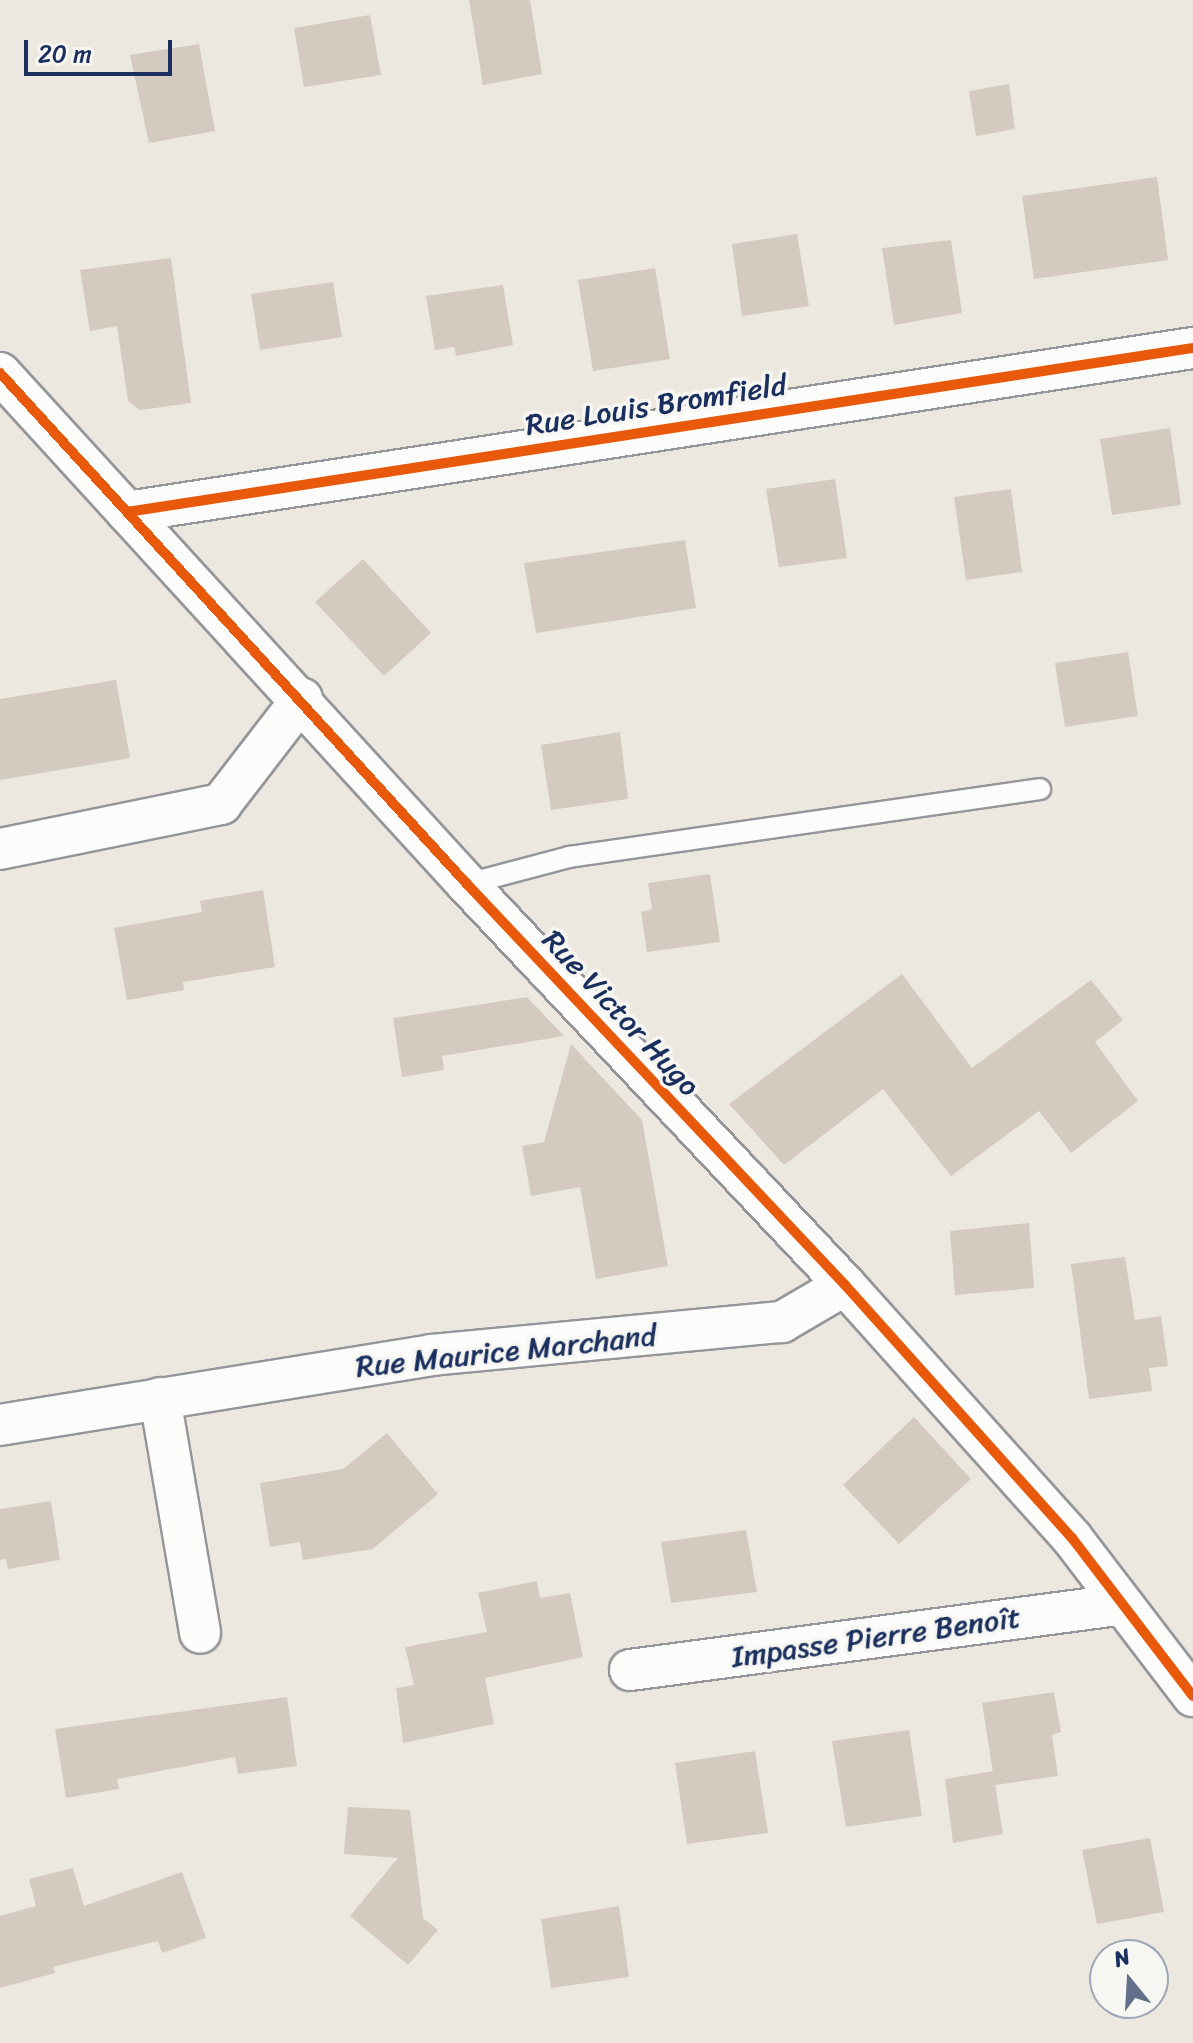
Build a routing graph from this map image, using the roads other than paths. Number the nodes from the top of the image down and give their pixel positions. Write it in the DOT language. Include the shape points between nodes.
graph roads {
  1 [pos="1193,348"];
  2 [pos="0,373"];
  3 [pos="127,512"];
  4 [pos="302,699"];
  5 [pos="1040,789"];
  6 [pos="0,849"];
  7 [pos="467,884"];
  8 [pos="845,1285"];
  9 [pos="160,1398"];
  10 [pos="0,1425"];
  11 [pos="1122,1604"];
  12 [pos="200,1633"];
  13 [pos="630,1670"];
  14 [pos="1193,1696"];
  1 -- 3 [label="street, Rue Louis Bromfield"];
  2 -- 3 [label="street, Rue Victor Hugo"];
  3 -- 4 [label="street, Rue Victor Hugo"];
  4 -- 6 [label="street" via="221,804"];
  4 -- 7 [label="street, Rue Victor Hugo"];
  5 -- 7 [label="lane" via="569,857"];
  7 -- 8 [label="street, Rue Victor Hugo"];
  8 -- 9 [label="street, Rue Maurice Marchand" via="782,1322 431,1355"];
  8 -- 11 [label="street, Rue Victor Hugo" via="1072,1538"];
  9 -- 10 [label="street, Rue Maurice Marchand"];
  9 -- 12 [label="street"];
  11 -- 13 [label="street, Impasse Pierre Benoît"];
  11 -- 14 [label="street, Rue Victor Hugo"];
}
